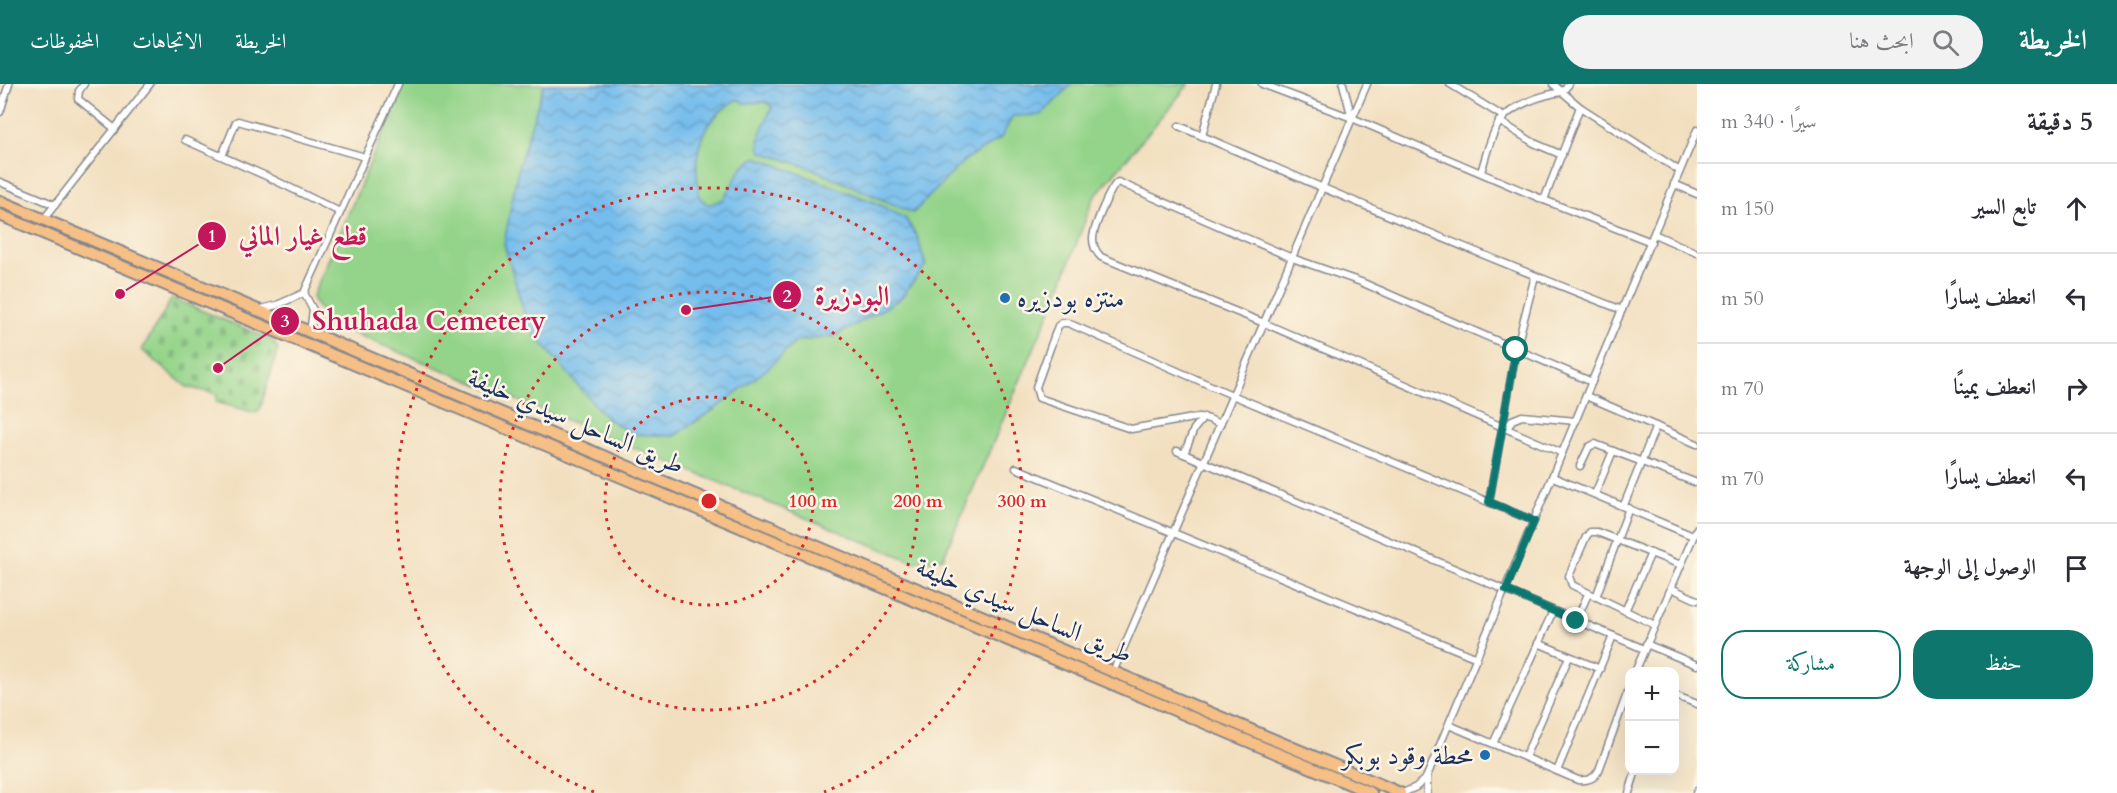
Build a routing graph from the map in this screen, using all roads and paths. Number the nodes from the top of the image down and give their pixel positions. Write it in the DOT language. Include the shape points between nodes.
graph roads {
  1 [pos="9,84"];
  2 [pos="84,84"];
  3 [pos="150,84"];
  4 [pos="398,84"];
  5 [pos="1216,84"];
  6 [pos="1264,84"];
  7 [pos="1343,84"];
  8 [pos="1367,84"];
  9 [pos="1450,84"];
  10 [pos="1553,84"];
  11 [pos="1569,84"];
  12 [pos="1562,92"];
  13 [pos="1580,107"];
  14 [pos="0,112"];
  15 [pos="1352,118"];
  16 [pos="1502,119"];
  17 [pos="1179,126"];
  18 [pos="115,129"];
  19 [pos="1697,130"];
  20 [pos="1202,136"];
  21 [pos="185,140"];
  22 [pos="1695,140"];
  23 [pos="1562,155"];
  24 [pos="222,156"];
  25 [pos="365,157"];
  26 [pos="1680,171"];
  27 [pos="1481,172"];
  28 [pos="0,182"];
  29 [pos="1674,184"];
  30 [pos="1322,189"];
  31 [pos="1697,194"];
  32 [pos="1544,200"];
  33 [pos="0,201"];
  34 [pos="55,205"];
  35 [pos="340,212"];
  36 [pos="0,215"];
  37 [pos="42,220"];
  38 [pos="1654,234"];
  39 [pos="1651,242"];
  40 [pos="1697,253"];
  41 [pos="1292,258"];
  42 [pos="1535,276"];
  43 [pos="304,293"];
  44 [pos="1622,310"];
  45 [pos="256,311"];
  46 [pos="1264,323"];
  47 [pos="310,333"];
  48 [pos="1516,350"];
  49 [pos="1592,382"];
  50 [pos="1233,394"];
  51 [pos="1586,396"];
  52 [pos="1204,417"];
  53 [pos="1576,421"];
  54 [pos="1220,424"];
  55 [pos="1656,426"];
  56 [pos="1504,428"];
  57 [pos="1697,444"];
  58 [pos="1612,451"];
  59 [pos="1562,453"];
  60 [pos="1204,461"];
  61 [pos="1641,462"];
  62 [pos="1580,466"];
  63 [pos="1016,468"];
  64 [pos="1553,477"];
  65 [pos="1697,483"];
  66 [pos="1595,494"];
  67 [pos="1489,502"];
  68 [pos="1627,507"];
  69 [pos="1534,521"];
  70 [pos="1697,529"];
  71 [pos="1173,533"];
  72 [pos="1694,536"];
  73 [pos="1618,540"];
  74 [pos="1651,553"];
  75 [pos="1681,565"];
  76 [pos="1671,588"];
  77 [pos="1506,590"];
  78 [pos="1588,594"];
  79 [pos="1596,597"];
  80 [pos="1697,600"];
  81 [pos="1553,611"];
  82 [pos="1625,611"];
  83 [pos="1576,621"];
  84 [pos="1655,625"];
  85 [pos="1613,636"];
  86 [pos="1538,644"];
  87 [pos="1034,645"];
  88 [pos="1645,646"];
  89 [pos="1569,657"];
  90 [pos="1477,658"];
  91 [pos="1697,665"];
  92 [pos="1637,667"];
  93 [pos="1600,669"];
  94 [pos="1113,672"];
  95 [pos="1625,697"];
  96 [pos="1679,697"];
  97 [pos="1697,704"];
  98 [pos="1449,725"];
  99 [pos="1493,744"];
  100 [pos="1526,758"];
  101 [pos="1557,771"];
  102 [pos="1635,775"];
  103 [pos="1428,776"];
  104 [pos="1371,793"];
  105 [pos="1401,793"];
  106 [pos="1427,793"];
  107 [pos="1629,793"];
  1 -- 14 [label="street"];
  2 -- 18 [label="street" via="78,99"];
  3 -- 18 [label="street"];
  4 -- 25 [label="street"];
  5 -- 20 [label="street"];
  6 -- 15 [label="street"];
  7 -- 15 [label="street"];
  8 -- 15 [label="street"];
  9 -- 16 [label="street"];
  10 -- 12 [label="street"];
  11 -- 12 [label="street"];
  12 -- 13 [label="street"];
  12 -- 16 [label="street" via="1529,101"];
  13 -- 23 [label="street"];
  13 -- 26 [label="street"];
  15 -- 27 [label="street"];
  15 -- 30 [label="street"];
  16 -- 23 [label="street" via="1527,139"];
  16 -- 27 [label="street"];
  17 -- 20 [label="street"];
  18 -- 34 [label="street"];
  19 -- 22 [label="street"];
  20 -- 30 [label="street"];
  21 -- 24 [label="street"];
  22 -- 26 [label="street"];
  23 -- 32 [label="street"];
  24 -- 25 [label="street" via="238,121"];
  24 -- 35 [label="street"];
  25 -- 35 [label="street"];
  26 -- 29 [label="street"];
  27 -- 32 [label="street"];
  28 -- 34 [label="street"];
  29 -- 31 [label="street"];
  29 -- 38 [label="street"];
  30 -- 41 [label="street"];
  30 -- 42 [label="street"];
  32 -- 39 [label="street"];
  33 -- 37 [label="highway, طريق الساحل سيدي خليفة"];
  34 -- 37 [label="street"];
  35 -- 43 [label="street"];
  36 -- 87 [label="highway"];
  37 -- 45 [label="highway, طريق الساحل سيدي خليفة"];
  38 -- 39 [label="street"];
  38 -- 40 [label="street"];
  39 -- 44 [label="street"];
  41 -- 46 [label="street"];
  41 -- 46 [label="street" via="1118,182 1111,187 1093,236 1101,257"];
  41 -- 48 [label="street" via="1361,282"];
  42 -- 44 [label="street"];
  42 -- 48 [label="street"];
  43 -- 45 [label="street"];
  43 -- 47 [label="street" via="313,310"];
  44 -- 49 [label="street"];
  45 -- 47 [label="highway, طريق الساحل سيدي خليفة"];
  46 -- 50 [label="street"];
  46 -- 56 [label="street"];
  47 -- 87 [label="highway, طريق الساحل سيدي خليفة"];
  48 -- 49 [label="street"];
  48 -- 56 [label="street"];
  49 -- 51 [label="street"];
  50 -- 52 [label="street" via="1068,323 1058,326 1036,387 1039,398 1131,429"];
  50 -- 54 [label="street"];
  50 -- 67 [label="street"];
  51 -- 53 [label="street"];
  51 -- 55 [label="street"];
  52 -- 54 [label="street"];
  52 -- 60 [label="street" via="1181,452"];
  53 -- 56 [label="street" via="1518,416"];
  53 -- 59 [label="street"];
  54 -- 60 [label="street"];
  55 -- 57 [label="street"];
  55 -- 61 [label="street"];
  56 -- 59 [label="street"];
  56 -- 67 [label="street"];
  58 -- 61 [label="street"];
  58 -- 62 [label="street" via="1591,445"];
  58 -- 66 [label="street"];
  59 -- 64 [label="street"];
  60 -- 71 [label="street"];
  60 -- 77 [label="street"];
  61 -- 65 [label="street"];
  61 -- 68 [label="street"];
  63 -- 71 [label="street"];
  64 -- 66 [label="street"];
  64 -- 69 [label="street"];
  66 -- 68 [label="street"];
  67 -- 69 [label="street"];
  68 -- 72 [label="street"];
  68 -- 73 [label="street"];
  69 -- 77 [label="street"];
  70 -- 72 [label="street"];
  71 -- 90 [label="street"];
  71 -- 94 [label="street"];
  72 -- 75 [label="street"];
  73 -- 74 [label="street"];
  73 -- 78 [label="street" via="1594,531 1586,537 1569,579"];
  73 -- 79 [label="street"];
  74 -- 75 [label="street"];
  74 -- 82 [label="street"];
  75 -- 76 [label="street"];
  76 -- 80 [label="street"];
  76 -- 84 [label="street"];
  77 -- 81 [label="street"];
  77 -- 90 [label="street"];
  78 -- 79 [label="street"];
  78 -- 83 [label="street"];
  79 -- 82 [label="street"];
  81 -- 83 [label="street"];
  81 -- 86 [label="street"];
  82 -- 84 [label="street"];
  83 -- 85 [label="street"];
  84 -- 88 [label="street"];
  85 -- 88 [label="street"];
  85 -- 93 [label="street"];
  86 -- 89 [label="street"];
  86 -- 99 [label="street"];
  87 -- 94 [label="highway, طريق الساحل سيدي خليفة"];
  87 -- 104 [label="highway"];
  88 -- 91 [label="street"];
  88 -- 92 [label="street"];
  89 -- 93 [label="street"];
  89 -- 100 [label="street"];
  90 -- 98 [label="street"];
  93 -- 101 [label="street"];
  94 -- 105 [label="highway, طريق الساحل سيدي خليفة"];
  95 -- 101 [label="street" via="1596,776 1585,781"];
  96 -- 97 [label="street"];
  98 -- 99 [label="street"];
  98 -- 103 [label="street"];
  99 -- 100 [label="street"];
  100 -- 101 [label="street"];
  102 -- 107 [label="street"];
  103 -- 105 [label="street"];
  103 -- 106 [label="street"];
}
